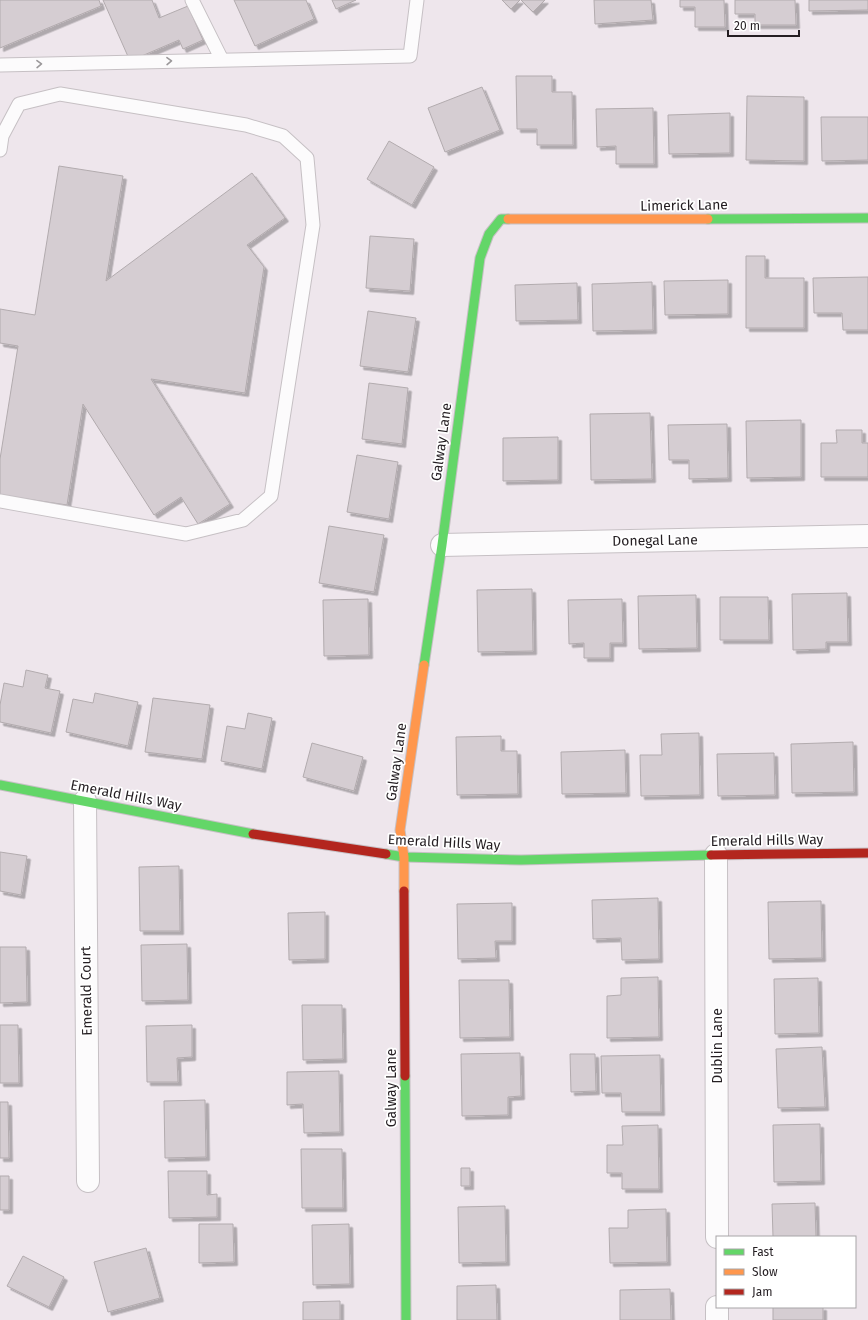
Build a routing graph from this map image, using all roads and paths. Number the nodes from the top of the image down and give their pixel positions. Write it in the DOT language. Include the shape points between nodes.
graph roads {
  1 [pos="192,0"];
  2 [pos="417,0"];
  3 [pos="222,60"];
  4 [pos="0,65"];
  5 [pos="0,150"];
  6 [pos="868,218"];
  7 [pos="501,219"];
  8 [pos="0,501"];
  9 [pos="868,536"];
  10 [pos="442,545"];
  11 [pos="0,785"];
  12 [pos="85,801"];
  13 [pos="868,853"];
  14 [pos="716,855"];
  15 [pos="404,857"];
  16 [pos="88,1181"];
  17 [pos="717,1236"];
  18 [pos="717,1308"];
  19 [pos="406,1320"];
  20 [pos="717,1320"];
  1 -- 3 [label="lane"];
  2 -- 3 [label="lane" via="410,56"];
  4 -- 3 [label="lane, one-way"];
  5 -- 8 [label="lane" via="2,136 19,104 60,94 246,125 283,136 307,158 312,225 271,496 243,520 186,534"];
  6 -- 7 [label="street, Limerick Lane"];
  7 -- 10 [label="street, Galway Lane" via="489,234 480,258"];
  9 -- 10 [label="street, Donegal Lane"];
  10 -- 15 [label="street, Galway Lane" via="400,830"];
  11 -- 12 [label="street, Emerald Hills Way"];
  12 -- 15 [label="street, Emerald Hills Way" via="269,838"];
  12 -- 16 [label="street, Emerald Court"];
  13 -- 14 [label="street, Emerald Hills Way"];
  14 -- 15 [label="street, Emerald Hills Way" via="521,860"];
  14 -- 17 [label="street, Dublin Lane"];
  15 -- 19 [label="street, Galway Lane"];
  18 -- 20 [label="street"];
}
